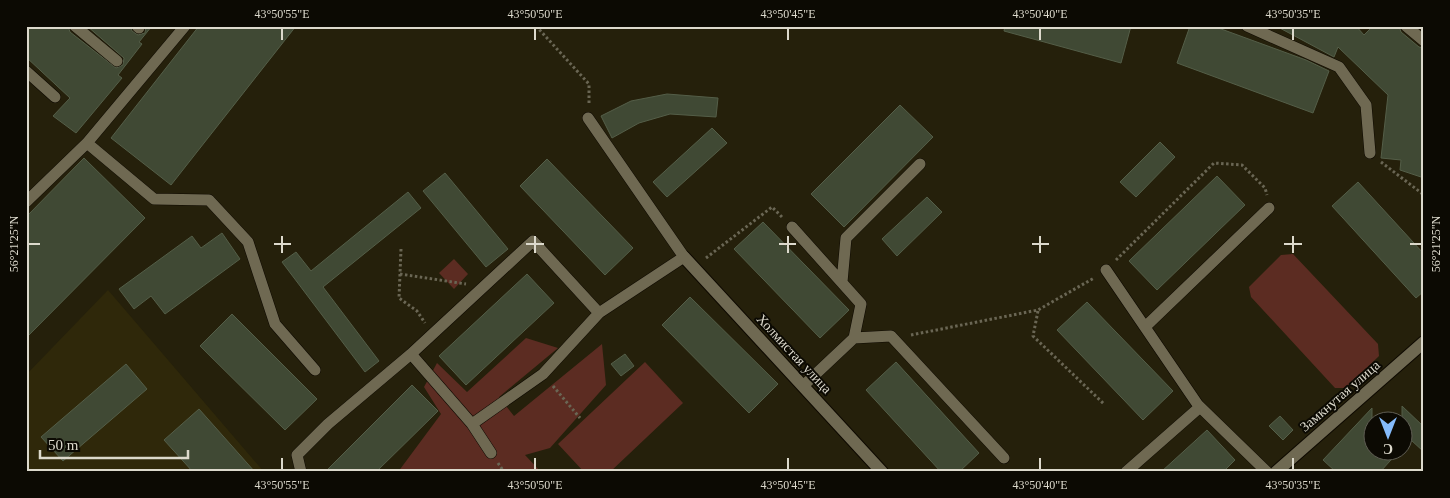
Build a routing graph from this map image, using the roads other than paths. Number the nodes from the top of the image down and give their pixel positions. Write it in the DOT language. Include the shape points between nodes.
graph roads {
  1 [pos="75,26"];
  2 [pos="185,26"];
  3 [pos="1248,26"];
  4 [pos="1406,26"];
  5 [pos="1424,41"];
  6 [pos="117,61"];
  7 [pos="26,72"];
  8 [pos="55,97"];
  9 [pos="588,118"];
  10 [pos="87,143"];
  11 [pos="1370,153"];
  12 [pos="920,164"];
  13 [pos="26,202"];
  14 [pos="1269,208"];
  15 [pos="792,227"];
  16 [pos="684,257"];
  17 [pos="1106,270"];
  18 [pos="842,282"];
  19 [pos="599,313"];
  20 [pos="1145,327"];
  21 [pos="854,338"];
  22 [pos="1424,342"];
  23 [pos="411,354"];
  24 [pos="315,370"];
  25 [pos="803,386"];
  26 [pos="1200,407"];
  27 [pos="472,424"];
  28 [pos="491,453"];
  29 [pos="1004,458"];
  30 [pos="1280,470"];
  31 [pos="301,472"];
  32 [pos="882,472"];
  33 [pos="1126,472"];
  34 [pos="1266,472"];
  1 -- 6 [label="lane"];
  2 -- 10 [label="lane"];
  3 -- 11 [label="lane" via="1339,67 1366,105"];
  4 -- 5 [label="lane"];
  7 -- 8 [label="lane"];
  9 -- 16 [label="lane"];
  10 -- 13 [label="lane"];
  10 -- 24 [label="lane" via="154,199 209,200 248,242 275,324"];
  12 -- 18 [label="lane" via="846,238"];
  14 -- 20 [label="lane"];
  15 -- 18 [label="lane"];
  16 -- 19 [label="lane"];
  16 -- 25 [label="street, Холмистая улица"];
  17 -- 20 [label="lane"];
  18 -- 21 [label="lane" via="861,304"];
  19 -- 23 [label="lane" via="533,241"];
  19 -- 27 [label="lane" via="543,374"];
  20 -- 26 [label="lane"];
  21 -- 25 [label="lane"];
  21 -- 29 [label="lane" via="891,336"];
  22 -- 30 [label="street, Замкнутая улица"];
  23 -- 27 [label="lane"];
  23 -- 31 [label="lane" via="328,424 297,455"];
  25 -- 32 [label="street, Холмистая улица"];
  26 -- 33 [label="lane"];
  26 -- 34 [label="lane"];
  27 -- 28 [label="lane"];
}
